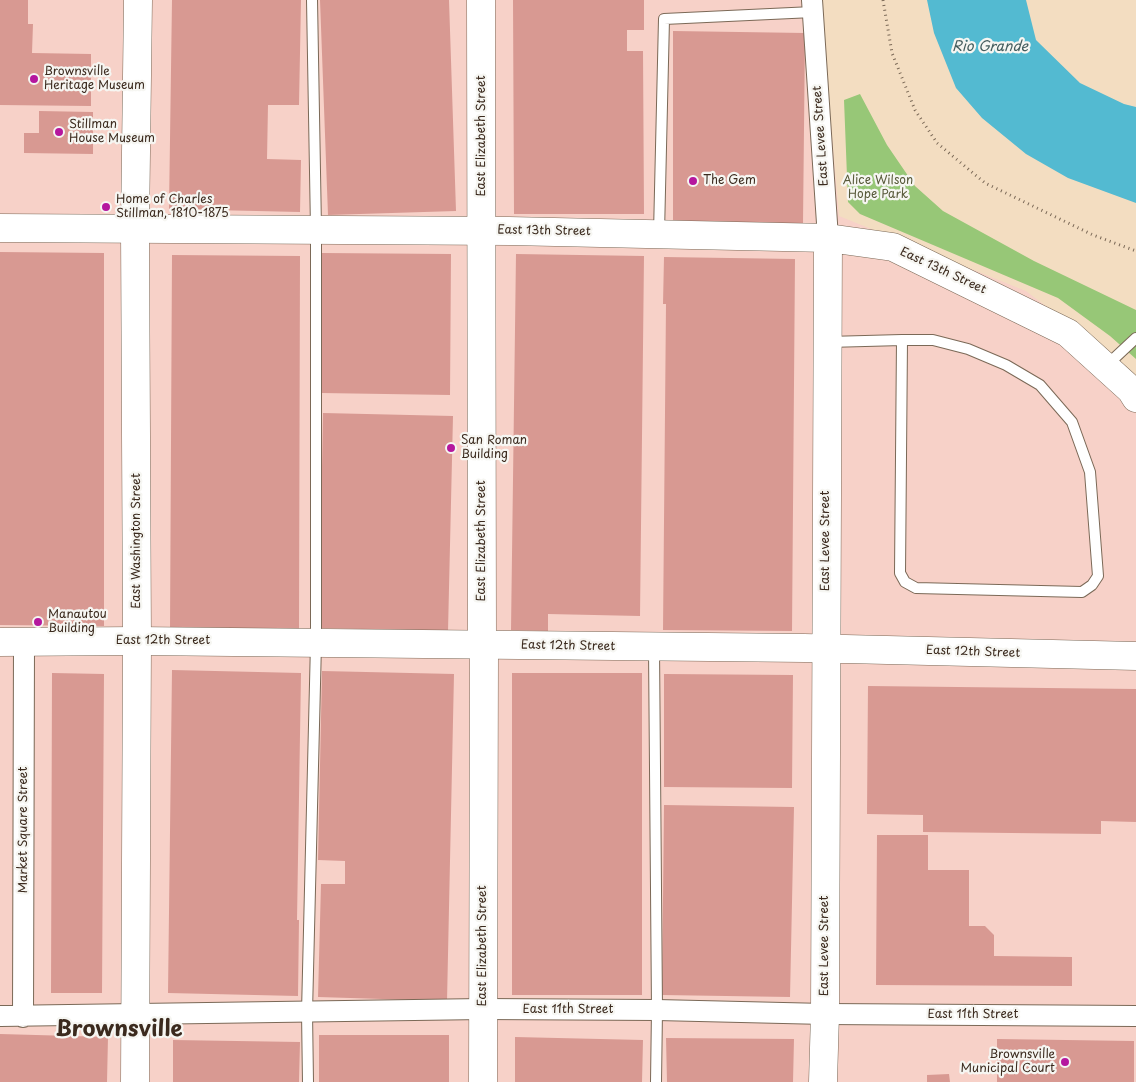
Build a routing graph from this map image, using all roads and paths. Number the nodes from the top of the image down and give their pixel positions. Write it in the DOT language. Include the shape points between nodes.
graph roads {
  1 [pos="138,0"];
  2 [pos="312,0"];
  3 [pos="481,0"];
  4 [pos="884,0"];
  5 [pos="813,6"];
  6 [pos="0,228"];
  7 [pos="134,228"];
  8 [pos="316,229"];
  9 [pos="482,230"];
  10 [pos="659,234"];
  11 [pos="828,238"];
  12 [pos="1136,251"];
  13 [pos="1136,338"];
  14 [pos="902,340"];
  15 [pos="827,342"];
  16 [pos="1105,367"];
  17 [pos="1136,398"];
  18 [pos="137,641"];
  19 [pos="12,643"];
  20 [pos="316,643"];
  21 [pos="482,645"];
  22 [pos="654,646"];
  23 [pos="826,648"];
  24 [pos="1136,656"];
  25 [pos="483,1009"];
  26 [pos="657,1010"];
  27 [pos="307,1012"];
  28 [pos="136,1014"];
  29 [pos="825,1014"];
  30 [pos="0,1016"];
  31 [pos="1136,1016"];
  32 [pos="23,1017"];
  33 [pos="135,1082"];
  34 [pos="308,1082"];
  35 [pos="483,1082"];
  36 [pos="656,1082"];
  37 [pos="823,1082"];
  1 -- 7 [label="main road, East Washington Street"];
  2 -- 8 [label="lane"];
  3 -- 9 [label="main road, East Elizabeth Street"];
  4 -- 12 [label="path" via="892,53 915,110 937,143 985,183 1093,236"];
  5 -- 10 [label="lane" via="664,19"];
  5 -- 11 [label="street, East Levee Street"];
  6 -- 7 [label="main road, East 13th Street"];
  7 -- 8 [label="main road, East 13th Street"];
  7 -- 18 [label="main road, East Washington Street"];
  8 -- 9 [label="main road, East 13th Street"];
  8 -- 20 [label="lane"];
  9 -- 10 [label="main road, East 13th Street"];
  9 -- 21 [label="main road, East Elizabeth Street"];
  10 -- 11 [label="main road, East 13th Street"];
  11 -- 15 [label="main road, East Levee Street"];
  11 -- 16 [label="main road, East 13th Street" via="893,247 1068,333"];
  13 -- 16 [label="lane"];
  14 -- 14 [label="lane" via="934,340 968,349 1006,365 1040,385 1072,422 1090,472 1098,576 1092,585 1082,592 916,588 905,582 900,573"];
  14 -- 15 [label="lane"];
  15 -- 23 [label="main road, East Levee Street"];
  16 -- 17 [label="main road, East 13th Street"];
  18 -- 19 [label="main road, East 12th Street"];
  18 -- 20 [label="main road, East 12th Street"];
  18 -- 28 [label="main road, East Washington Street"];
  19 -- 32 [label="street, Market Square Street"];
  20 -- 21 [label="main road, East 12th Street"];
  20 -- 27 [label="lane"];
  21 -- 22 [label="main road, East 12th Street"];
  21 -- 25 [label="main road, East Elizabeth Street"];
  22 -- 23 [label="main road, East 12th Street"];
  22 -- 26 [label="lane"];
  23 -- 24 [label="main road, East 12th Street"];
  23 -- 29 [label="main road, East Levee Street"];
  25 -- 26 [label="street, East 11th Street"];
  25 -- 27 [label="street, East 11th Street"];
  25 -- 35 [label="main road, East Elizabeth Street"];
  26 -- 29 [label="street, East 11th Street"];
  26 -- 36 [label="lane"];
  27 -- 28 [label="street, East 11th Street"];
  27 -- 34 [label="lane"];
  28 -- 32 [label="street, East 11th Street"];
  28 -- 33 [label="main road, East Washington Street"];
  29 -- 31 [label="street, East 11th Street"];
  29 -- 37 [label="main road, East Levee Street"];
  30 -- 32 [label="street, East 11th Street"];
}
